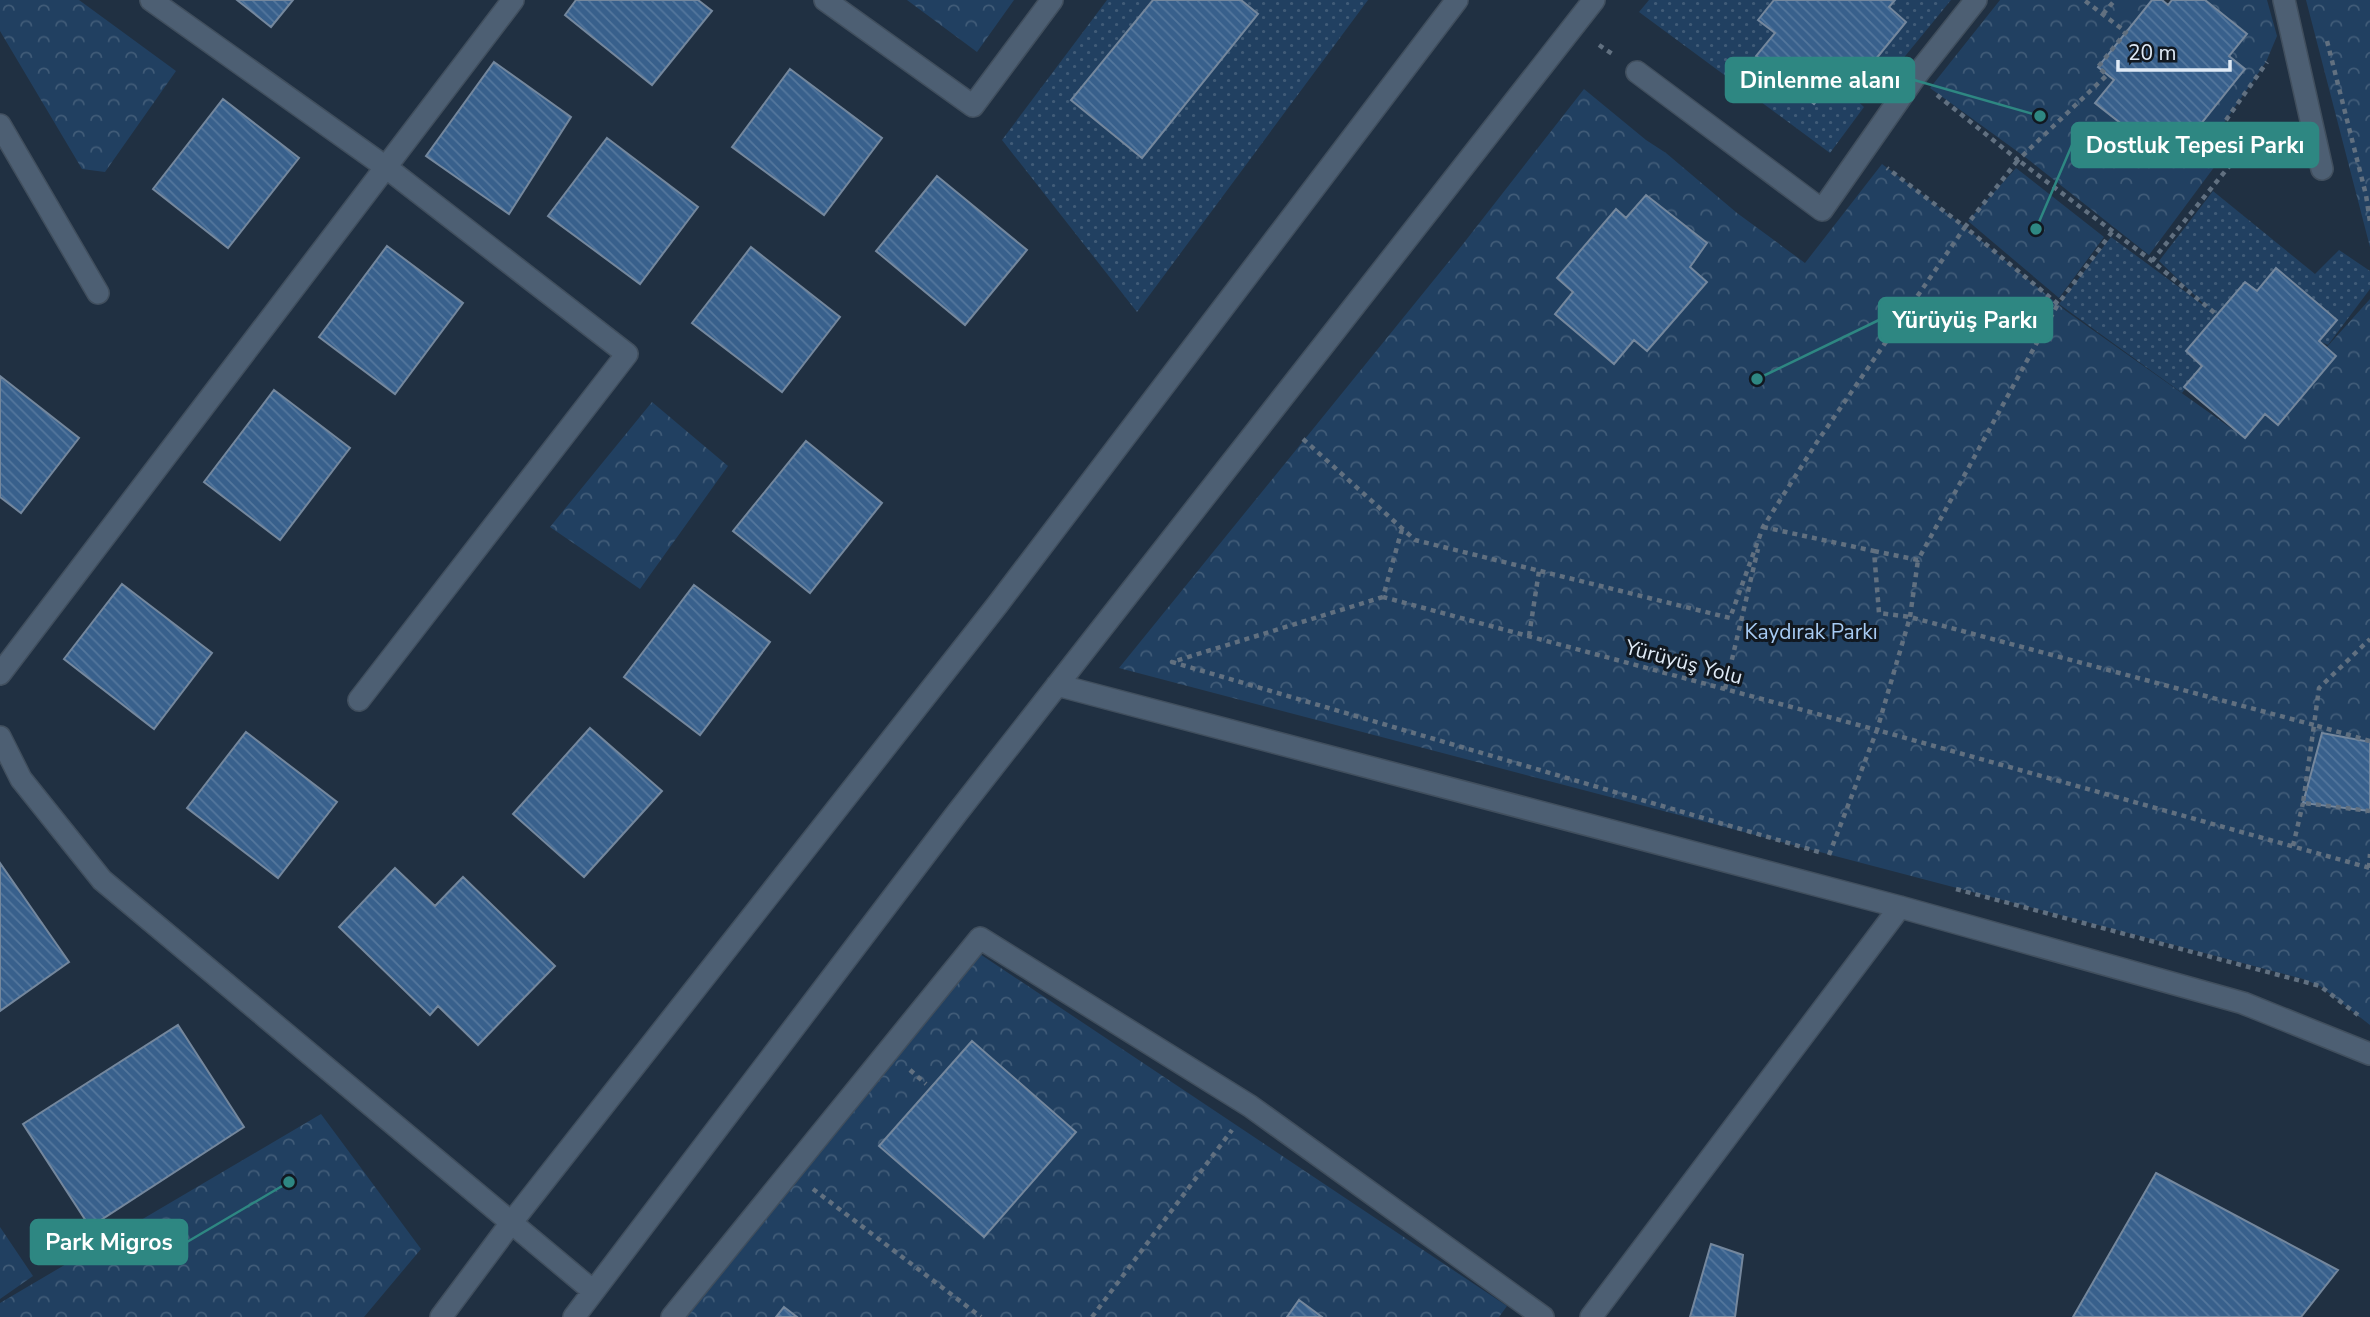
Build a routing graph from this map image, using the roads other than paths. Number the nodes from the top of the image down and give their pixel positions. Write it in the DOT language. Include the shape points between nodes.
graph roads {
  1 [pos="150,0"];
  2 [pos="513,0"];
  3 [pos="825,0"];
  4 [pos="1052,0"];
  5 [pos="1457,0"];
  6 [pos="1594,0"];
  7 [pos="1976,0"];
  8 [pos="2284,0"];
  9 [pos="1637,72"];
  10 [pos="0,125"];
  11 [pos="387,168"];
  12 [pos="2322,169"];
  13 [pos="98,293"];
  14 [pos="0,674"];
  15 [pos="1057,685"];
  16 [pos="359,700"];
  17 [pos="0,737"];
  18 [pos="1900,907"];
  19 [pos="2370,1054"];
  20 [pos="511,1223"];
  21 [pos="593,1291"];
  22 [pos="441,1317"];
  23 [pos="574,1317"];
  24 [pos="672,1317"];
  25 [pos="1543,1317"];
  26 [pos="1591,1317"];
  1 -- 11 [label="street"];
  2 -- 11 [label="street"];
  3 -- 4 [label="street" via="973,106"];
  5 -- 20 [label="street" via="998,604"];
  6 -- 15 [label="street"];
  7 -- 9 [label="street" via="1915,77 1822,210"];
  8 -- 12 [label="street"];
  10 -- 13 [label="street"];
  11 -- 14 [label="street"];
  11 -- 16 [label="street" via="627,354"];
  15 -- 18 [label="street"];
  15 -- 21 [label="street"];
  17 -- 20 [label="street" via="21,779 102,880"];
  18 -- 19 [label="street" via="2243,1003"];
  18 -- 26 [label="street"];
  20 -- 21 [label="street"];
  20 -- 22 [label="street"];
  21 -- 23 [label="street"];
  24 -- 25 [label="street" via="980,938 1250,1106"];
}
